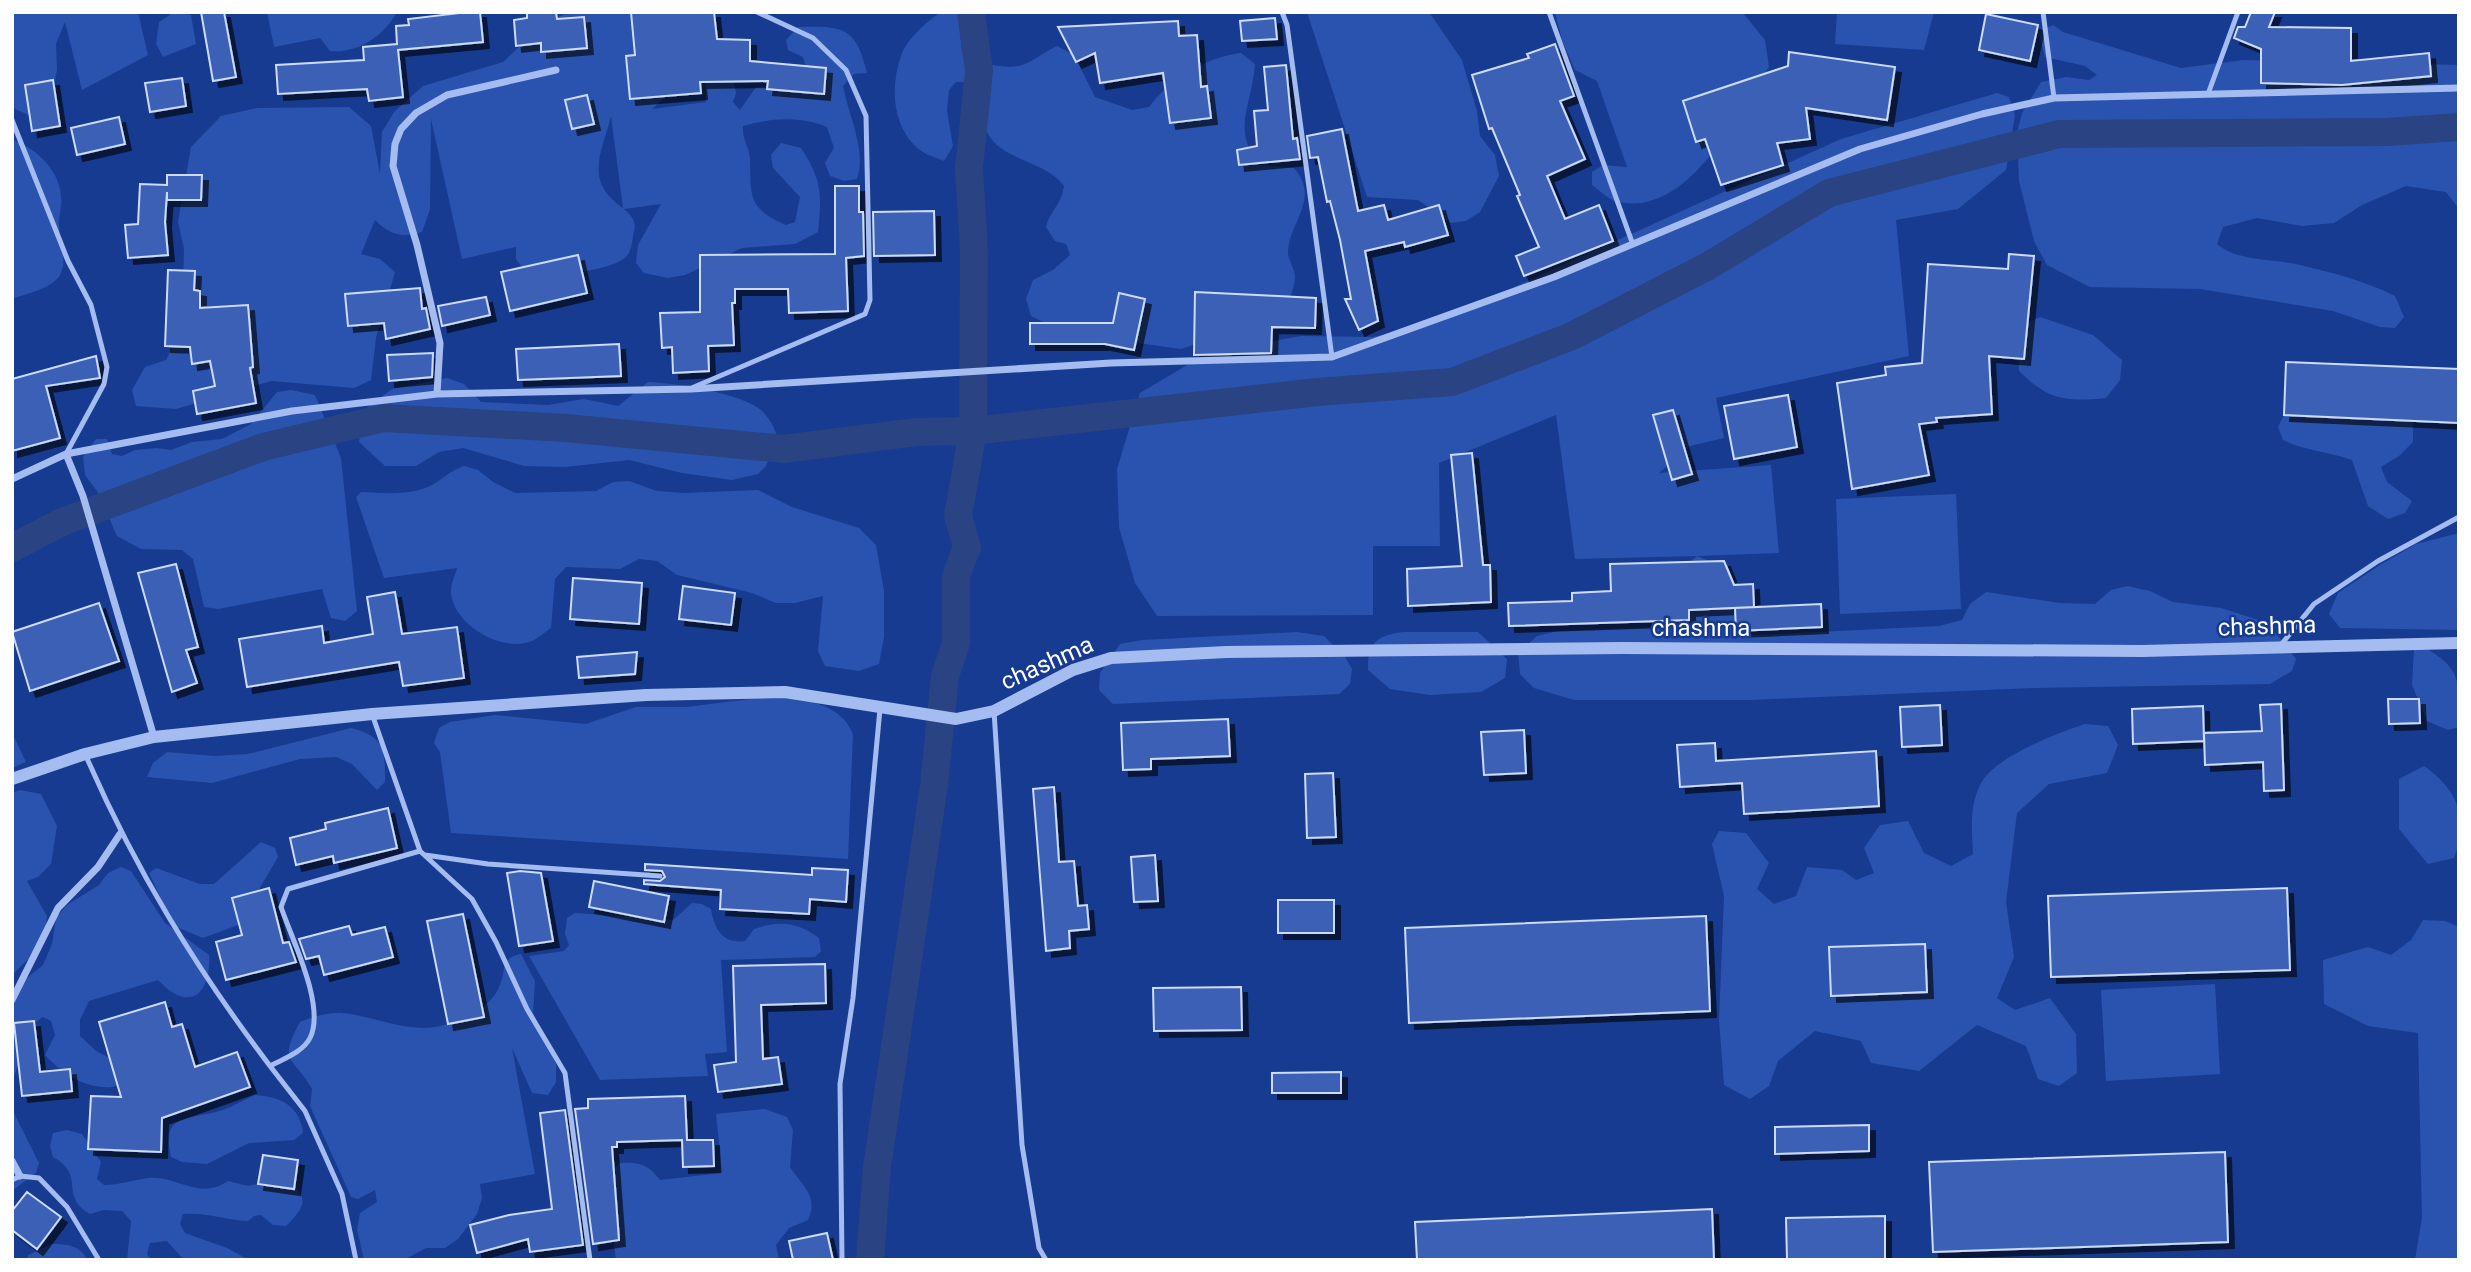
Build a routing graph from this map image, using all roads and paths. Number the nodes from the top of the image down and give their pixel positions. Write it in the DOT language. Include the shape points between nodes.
graph roads {
  1 [pos="757,12"];
  2 [pos="1282,12"];
  3 [pos="1549,12"];
  4 [pos="2043,12"];
  5 [pos="2238,12"];
  6 [pos="556,70"];
  7 [pos="2459,88"];
  8 [pos="2208,94"];
  9 [pos="2054,98"];
  10 [pos="12,120"];
  11 [pos="1632,242"];
  12 [pos="1332,358"];
  13 [pos="691,389"];
  14 [pos="437,394"];
  15 [pos="66,454"];
  16 [pos="12,479"];
  17 [pos="2459,517"];
  18 [pos="2459,643"];
  19 [pos="2280,646"];
  20 [pos="880,709"];
  21 [pos="994,711"];
  22 [pos="372,714"];
  23 [pos="154,737"];
  24 [pos="85,754"];
  25 [pos="12,779"];
  26 [pos="120,834"];
  27 [pos="422,853"];
  28 [pos="660,876"];
  29 [pos="12,1000"];
  30 [pos="270,1066"];
  31 [pos="12,1161"];
  32 [pos="16,1178"];
  33 [pos="99,1260"];
  34 [pos="356,1260"];
  35 [pos="590,1260"];
  36 [pos="842,1260"];
  37 [pos="1046,1260"];
  1 -- 13 [label="lane" via="813,38 846,70 866,116 870,300 865,314"];
  2 -- 12 [label="lane"];
  3 -- 11 [label="lane"];
  4 -- 9 [label="lane"];
  5 -- 8 [label="lane"];
  6 -- 14 [label="street" via="447,95 416,113 398,136 393,166 440,344"];
  7 -- 8 [label="street"];
  8 -- 9 [label="street"];
  9 -- 11 [label="street" via="1860,149"];
  10 -- 15 [label="lane" via="68,261 91,305 107,368 104,384"];
  11 -- 12 [label="street" via="1554,277"];
  12 -- 13 [label="street" via="1111,363"];
  13 -- 14 [label="street"];
  14 -- 15 [label="street" via="292,411"];
  15 -- 16 [label="street"];
  15 -- 23 [label="street" via="83,496"];
  17 -- 19 [label="lane" via="2378,561 2314,604"];
  18 -- 19 [label="street, сhashma"];
  19 -- 21 [label="street, сhashma" via="2142,651 1622,648 1111,658 1073,670"];
  20 -- 21 [label="street, сhashma" via="956,719"];
  20 -- 22 [label="street, сhashma" via="785,692 646,695"];
  20 -- 36 [label="lane" via="853,998 839,1084"];
  21 -- 37 [label="lane" via="1022,1145 1039,1248"];
  22 -- 23 [label="street, сhashma"];
  22 -- 27 [label="lane"];
  23 -- 24 [label="street, сhashma"];
  24 -- 25 [label="street, сhashma"];
  24 -- 26 [label="lane"];
  26 -- 29 [label="street" via="98,867 58,908"];
  26 -- 30 [label="lane" via="213,990"];
  27 -- 28 [label="lane" via="488,864"];
  27 -- 30 [label="lane" via="288,889 281,907 316,1009 310,1038 301,1049"];
  27 -- 35 [label="lane" via="472,899 565,1073"];
  30 -- 34 [label="lane" via="304,1111 342,1194"];
  31 -- 32 [label="street"];
  32 -- 33 [label="lane" via="39,1178 67,1207"];
}
